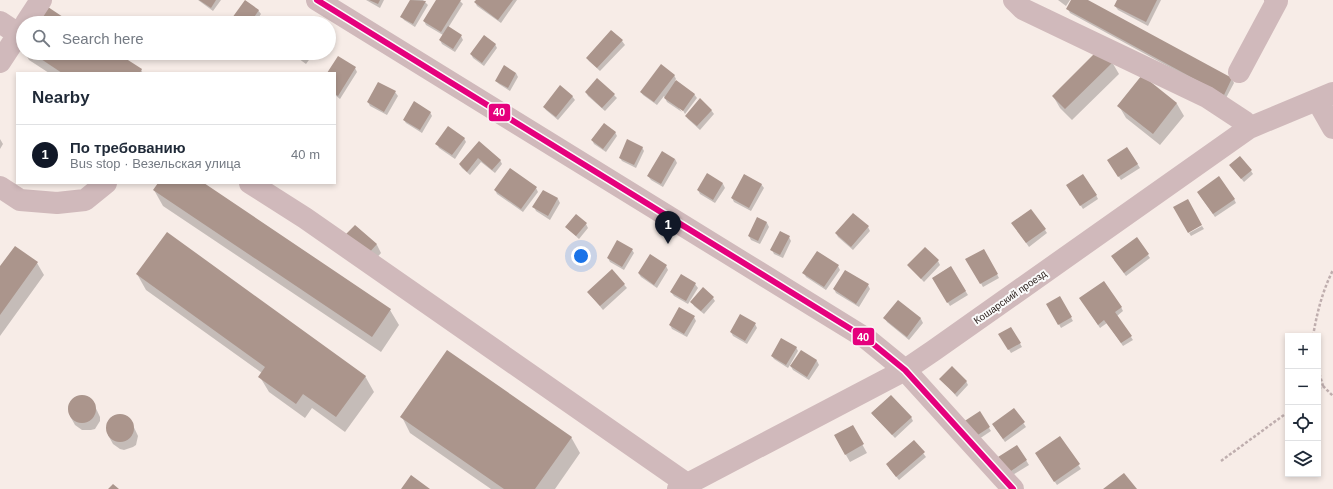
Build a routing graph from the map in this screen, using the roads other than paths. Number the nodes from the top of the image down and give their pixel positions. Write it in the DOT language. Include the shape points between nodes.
graph roads {
  1 [pos="41,0"];
  2 [pos="318,0"];
  3 [pos="1276,0"];
  4 [pos="1022,3"];
  5 [pos="30,16"];
  6 [pos="0,22"];
  7 [pos="16,26"];
  8 [pos="16,37"];
  9 [pos="0,62"];
  10 [pos="1239,72"];
  11 [pos="1325,97"];
  12 [pos="1249,128"];
  13 [pos="1333,128"];
  14 [pos="105,184"];
  15 [pos="252,184"];
  16 [pos="0,187"];
  17 [pos="905,370"];
  18 [pos="682,487"];
  19 [pos="1013,489"];
  1 -- 5 [label="street"];
  2 -- 17 [label="street" via="867,339"];
  3 -- 10 [label="street"];
  4 -- 12 [label="street" via="1207,97 1245,122"];
  6 -- 7 [label="street"];
  8 -- 9 [label="street"];
  11 -- 12 [label="street, Кошарский проезд"];
  11 -- 13 [label="street"];
  12 -- 17 [label="street, Кошарский проезд"];
  14 -- 16 [label="street" via="85,200 57,203 20,200"];
  15 -- 18 [label="street" via="306,218"];
  17 -- 18 [label="street, Кошарский проезд"];
  17 -- 19 [label="street"];
}
